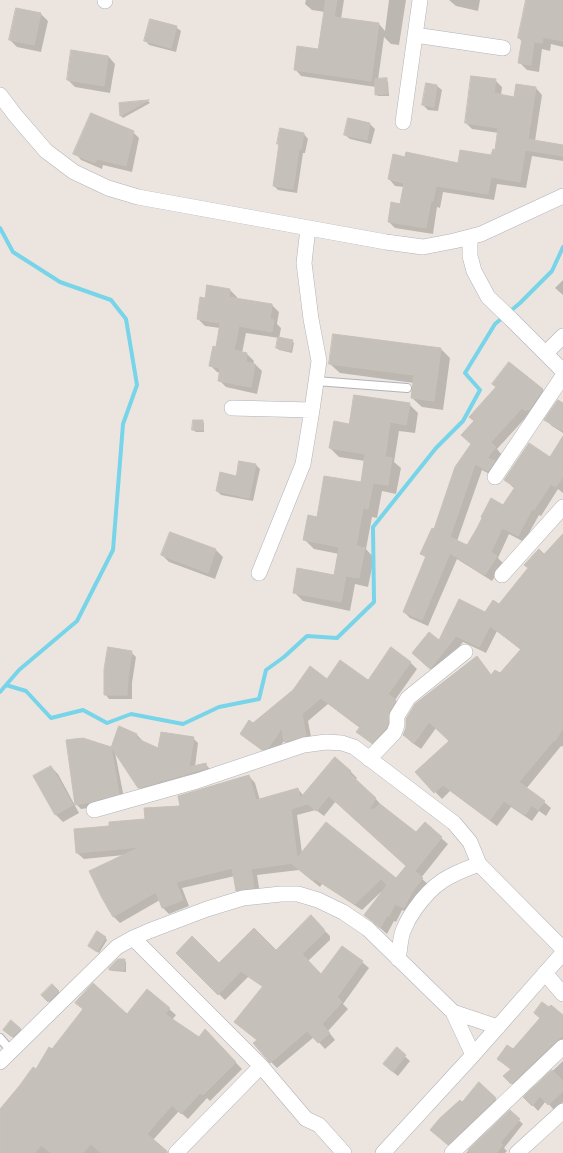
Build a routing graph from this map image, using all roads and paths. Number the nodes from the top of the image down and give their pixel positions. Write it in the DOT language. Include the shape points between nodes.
graph roads {
  1 [pos="420,0"];
  2 [pos="415,35"];
  3 [pos="503,48"];
  4 [pos="0,94"];
  5 [pos="403,122"];
  6 [pos="563,196"];
  7 [pos="308,228"];
  8 [pos="470,237"];
  9 [pos="563,336"];
  10 [pos="546,353"];
  11 [pos="563,371"];
  12 [pos="563,376"];
  13 [pos="316,381"];
  14 [pos="407,388"];
  15 [pos="232,408"];
  16 [pos="312,410"];
  17 [pos="495,477"];
  18 [pos="563,506"];
  19 [pos="259,573"];
  20 [pos="502,575"];
  21 [pos="465,652"];
  22 [pos="369,759"];
  23 [pos="94,810"];
  24 [pos="479,864"];
  25 [pos="133,938"];
  26 [pos="563,949"];
  27 [pos="563,953"];
  28 [pos="398,958"];
  29 [pos="545,973"];
  30 [pos="563,994"];
  31 [pos="453,1012"];
  32 [pos="498,1027"];
  33 [pos="0,1038"];
  34 [pos="563,1047"];
  35 [pos="11,1051"];
  36 [pos="473,1055"];
  37 [pos="0,1062"];
  38 [pos="261,1066"];
  39 [pos="563,1111"];
  40 [pos="176,1153"];
  41 [pos="344,1153"];
  42 [pos="383,1153"];
  43 [pos="452,1153"];
  44 [pos="517,1153"];
  1 -- 2 [label="street"];
  2 -- 3 [label="street"];
  2 -- 5 [label="street"];
  4 -- 7 [label="street" via="46,151 74,172 108,188 138,197"];
  6 -- 8 [label="street"];
  7 -- 8 [label="street" via="423,247"];
  7 -- 13 [label="street" via="304,263 318,362"];
  8 -- 10 [label="street" via="470,256 474,271 488,297"];
  9 -- 10 [label="street"];
  10 -- 11 [label="street"];
  12 -- 17 [label="street"];
  13 -- 14 [label="lane"];
  13 -- 16 [label="street"];
  15 -- 16 [label="street"];
  16 -- 19 [label="street" via="303,464"];
  18 -- 20 [label="street"];
  21 -- 22 [label="street" via="408,698 397,716 394,733"];
  22 -- 23 [label="street" via="342,743 304,745 197,781"];
  22 -- 24 [label="street" via="454,823 470,842"];
  24 -- 26 [label="street"];
  24 -- 28 [label="street" via="459,871 430,890 411,915 403,931"];
  25 -- 28 [label="street" via="149,930 243,898 298,894 343,912 368,929"];
  25 -- 35 [label="street" via="117,947"];
  25 -- 38 [label="street"];
  27 -- 29 [label="street"];
  28 -- 31 [label="street"];
  29 -- 30 [label="street"];
  29 -- 32 [label="street"];
  31 -- 32 [label="street"];
  31 -- 36 [label="street"];
  32 -- 36 [label="street"];
  33 -- 35 [label="lane"];
  34 -- 43 [label="street"];
  35 -- 37 [label="street"];
  36 -- 42 [label="street"];
  38 -- 40 [label="street"];
  38 -- 41 [label="street" via="306,1119 319,1125"];
  39 -- 44 [label="street"];
}
